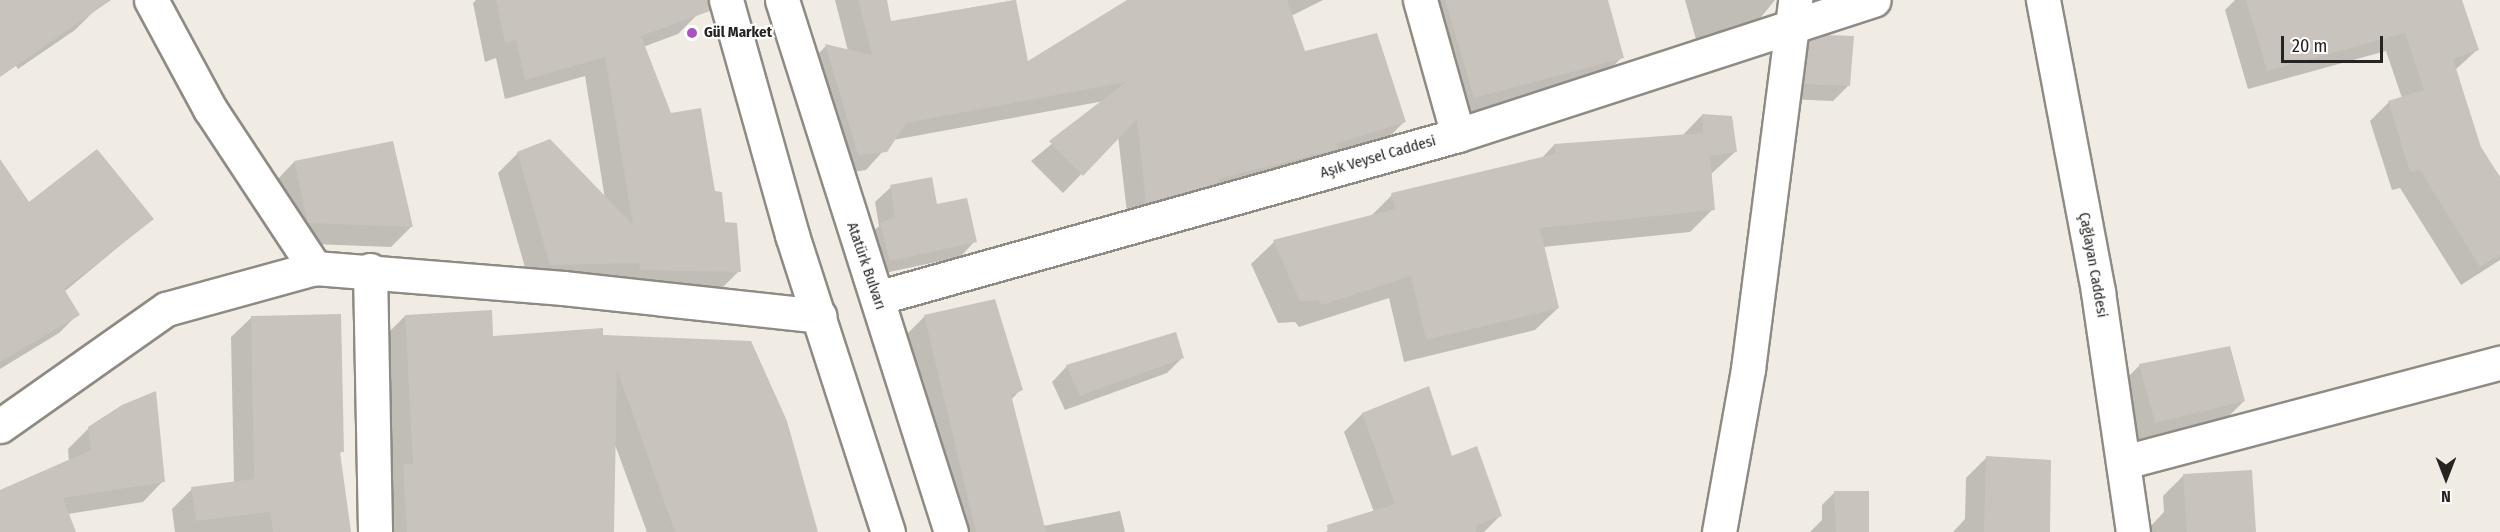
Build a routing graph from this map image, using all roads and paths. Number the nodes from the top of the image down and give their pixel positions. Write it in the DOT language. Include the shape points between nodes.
graph roads {
  1 [pos="151,0"];
  2 [pos="726,0"];
  3 [pos="782,0"];
  4 [pos="1420,0"];
  5 [pos="1874,0"];
  6 [pos="2043,0"];
  7 [pos="1793,13"];
  8 [pos="1458,135"];
  9 [pos="315,267"];
  10 [pos="370,270"];
  11 [pos="877,298"];
  12 [pos="819,316"];
  13 [pos="2500,363"];
  14 [pos="0,426"];
  15 [pos="2124,462"];
  16 [pos="375,532"];
  17 [pos="888,532"];
  18 [pos="951,532"];
  19 [pos="1719,532"];
  20 [pos="2133,532"];
  1 -- 9 [label="main road" via="210,109"];
  2 -- 12 [label="main road"];
  3 -- 11 [label="main road, Atatürk Bulvarı"];
  4 -- 8 [label="main road"];
  5 -- 7 [label="main road, Aşık Veysel Caddesi"];
  6 -- 15 [label="main road, Çağlayan Caddesi" via="2098,292"];
  7 -- 8 [label="main road, Aşık Veysel Caddesi"];
  7 -- 19 [label="main road" via="1748,369"];
  8 -- 11 [label="main road, Aşık Veysel Caddesi"];
  9 -- 10 [label="main road"];
  9 -- 14 [label="main road" via="166,309"];
  10 -- 12 [label="main road"];
  10 -- 16 [label="main road"];
  11 -- 18 [label="main road, Atatürk Bulvarı"];
  12 -- 17 [label="main road"];
  13 -- 15 [label="main road"];
  15 -- 20 [label="main road, Çağlayan Caddesi"];
}
